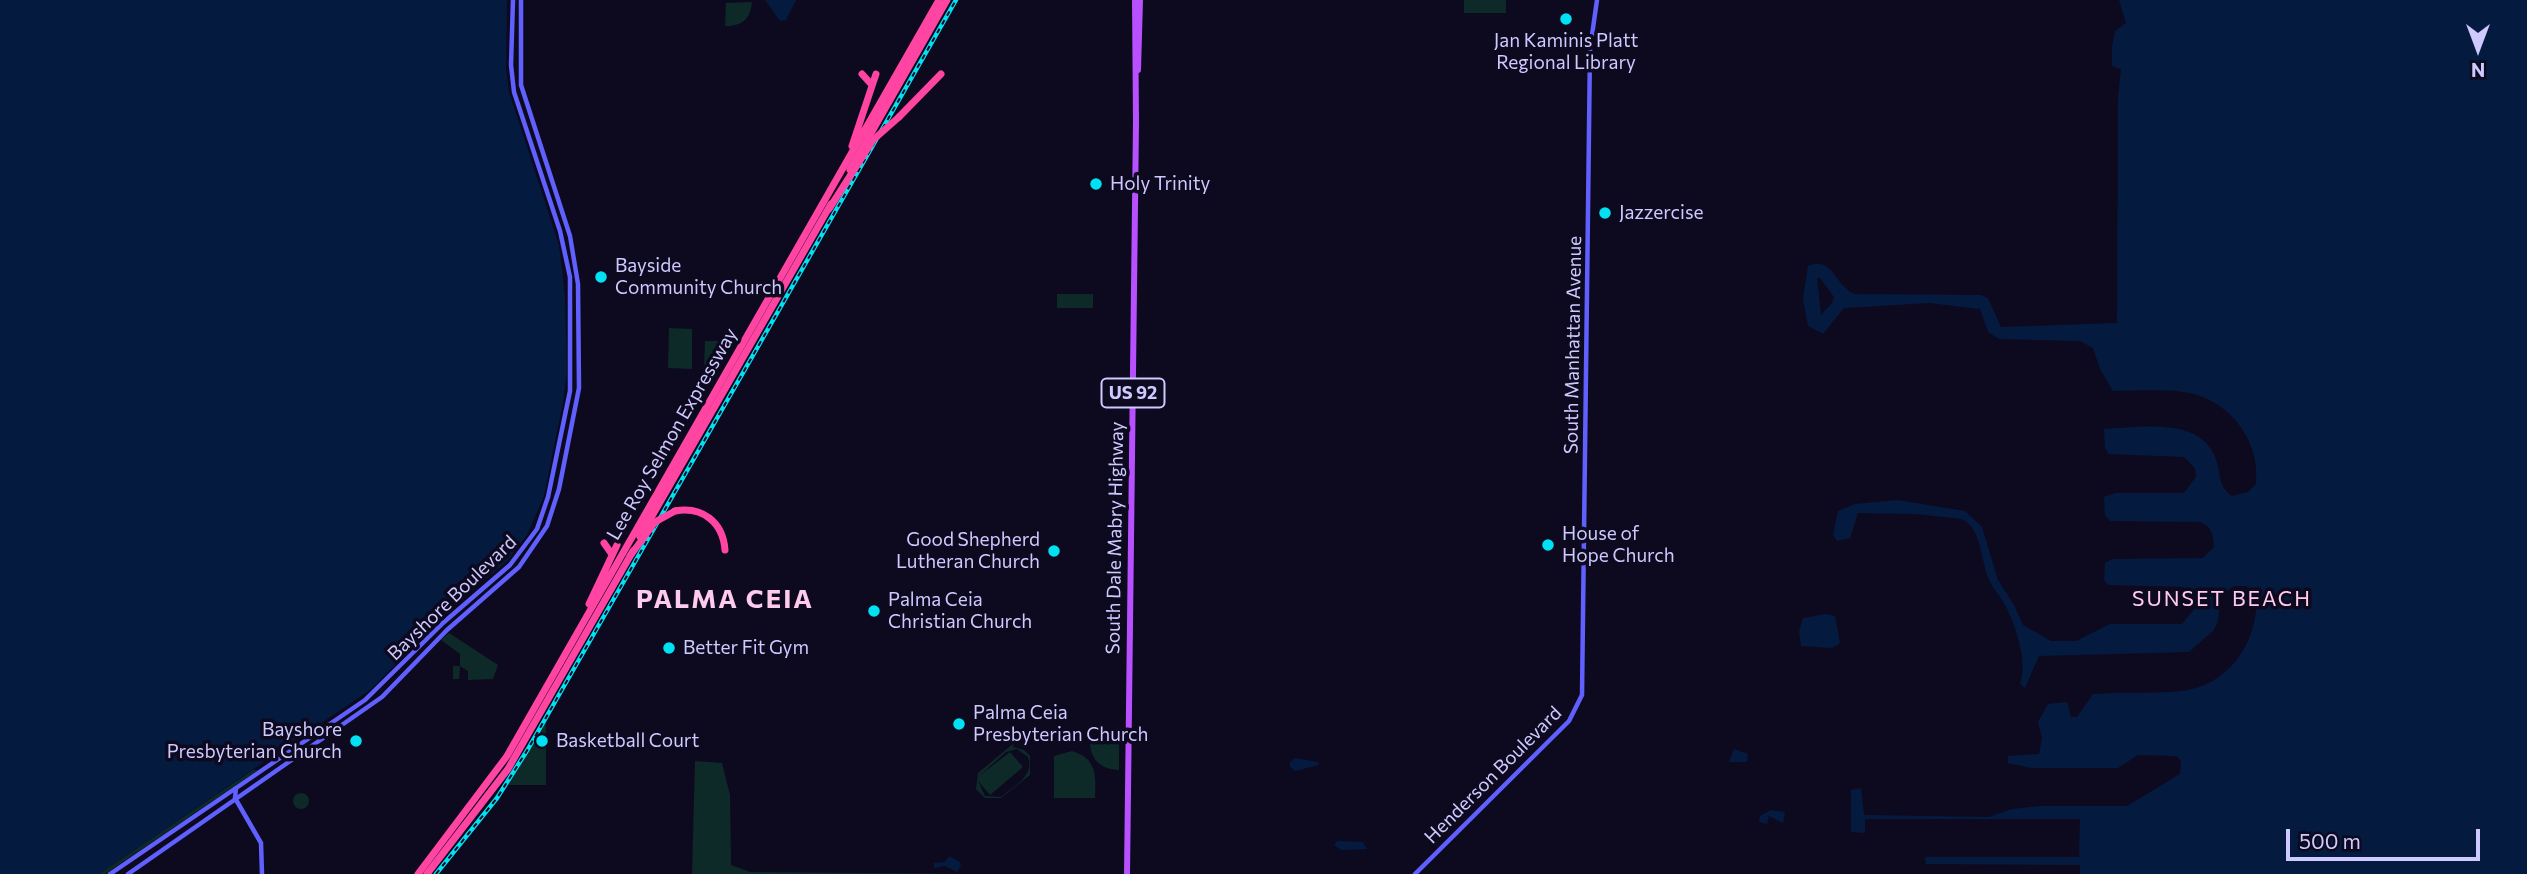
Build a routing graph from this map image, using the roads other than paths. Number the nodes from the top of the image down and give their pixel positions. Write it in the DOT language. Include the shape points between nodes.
graph roads {
  1 [pos="513,0"];
  2 [pos="521,0"];
  3 [pos="939,0"];
  4 [pos="947,0"];
  5 [pos="1135,0"];
  6 [pos="1140,0"];
  7 [pos="1597,0"];
  8 [pos="907,63"];
  9 [pos="862,74"];
  10 [pos="876,74"];
  11 [pos="928,74"];
  12 [pos="942,74"];
  13 [pos="1137,76"];
  14 [pos="871,84"];
  15 [pos="895,85"];
  16 [pos="932,85"];
  17 [pos="845,164"];
  18 [pos="840,181"];
  19 [pos="826,210"];
  20 [pos="604,543"];
  21 [pos="618,545"];
  22 [pos="721,550"];
  23 [pos="611,553"];
  24 [pos="626,558"];
  25 [pos="573,640"];
  26 [pos="1583,692"];
  27 [pos="236,787"];
  28 [pos="224,796"];
  29 [pos="235,799"];
  30 [pos="110,874"];
  31 [pos="128,874"];
  32 [pos="262,874"];
  33 [pos="418,874"];
  34 [pos="427,874"];
  35 [pos="1127,874"];
  36 [pos="1415,874"];
  1 -- 27 [label="main road, Bayshore Boulevard" via="514,92 562,238 570,277 572,379 544,511 516,558 390,678 365,700"];
  2 -- 29 [label="main road, Bayshore Boulevard" via="523,92 570,236 578,284 579,388 551,517 525,560 382,697"];
  3 -- 8 [label="highway, Lee Roy Selmon Expressway"];
  4 -- 8 [label="highway, Lee Roy Selmon Expressway"];
  5 -- 13 [label="main road, South Dale Mabry Highway / US 92"];
  6 -- 13 [label="main road, South Dale Mabry Highway / US 92"];
  7 -- 26 [label="main road, South Manhattan Avenue" via="1590,47"];
  8 -- 15 [label="highway, Lee Roy Selmon Expressway"];
  9 -- 14 [label="highway"];
  10 -- 14 [label="highway"];
  11 -- 16 [label="highway"];
  12 -- 16 [label="highway"];
  13 -- 35 [label="main road, South Dale Mabry Highway / US 92"];
  14 -- 17 [label="highway"];
  15 -- 17 [label="highway, Lee Roy Selmon Expressway"];
  15 -- 18 [label="highway, Lee Roy Selmon Expressway"];
  16 -- 19 [label="highway, bridge" via="876,136"];
  17 -- 18 [label="highway, Lee Roy Selmon Expressway"];
  18 -- 19 [label="highway, Lee Roy Selmon Expressway, bridge"];
  19 -- 24 [label="highway, Lee Roy Selmon Expressway, bridge"];
  19 -- 24 [label="highway, Lee Roy Selmon Expressway" via="667,476"];
  20 -- 23 [label="highway"];
  21 -- 23 [label="highway"];
  22 -- 24 [label="highway, bridge" via="724,540 708,516 695,510 675,511 655,522"];
  23 -- 25 [label="highway"];
  24 -- 25 [label="highway, Lee Roy Selmon Expressway"];
  24 -- 34 [label="highway, Lee Roy Selmon Expressway" via="504,775"];
  25 -- 33 [label="highway, Lee Roy Selmon Expressway" via="498,771"];
  26 -- 36 [label="main road, Henderson Boulevard" via="1569,721"];
  27 -- 28 [label="main road, Bayshore Boulevard"];
  27 -- 29 [label="main road"];
  28 -- 29 [label="main road"];
  28 -- 30 [label="main road, Bayshore Boulevard"];
  29 -- 31 [label="main road, Bayshore Boulevard"];
  29 -- 32 [label="main road" via="261,843"];
}
